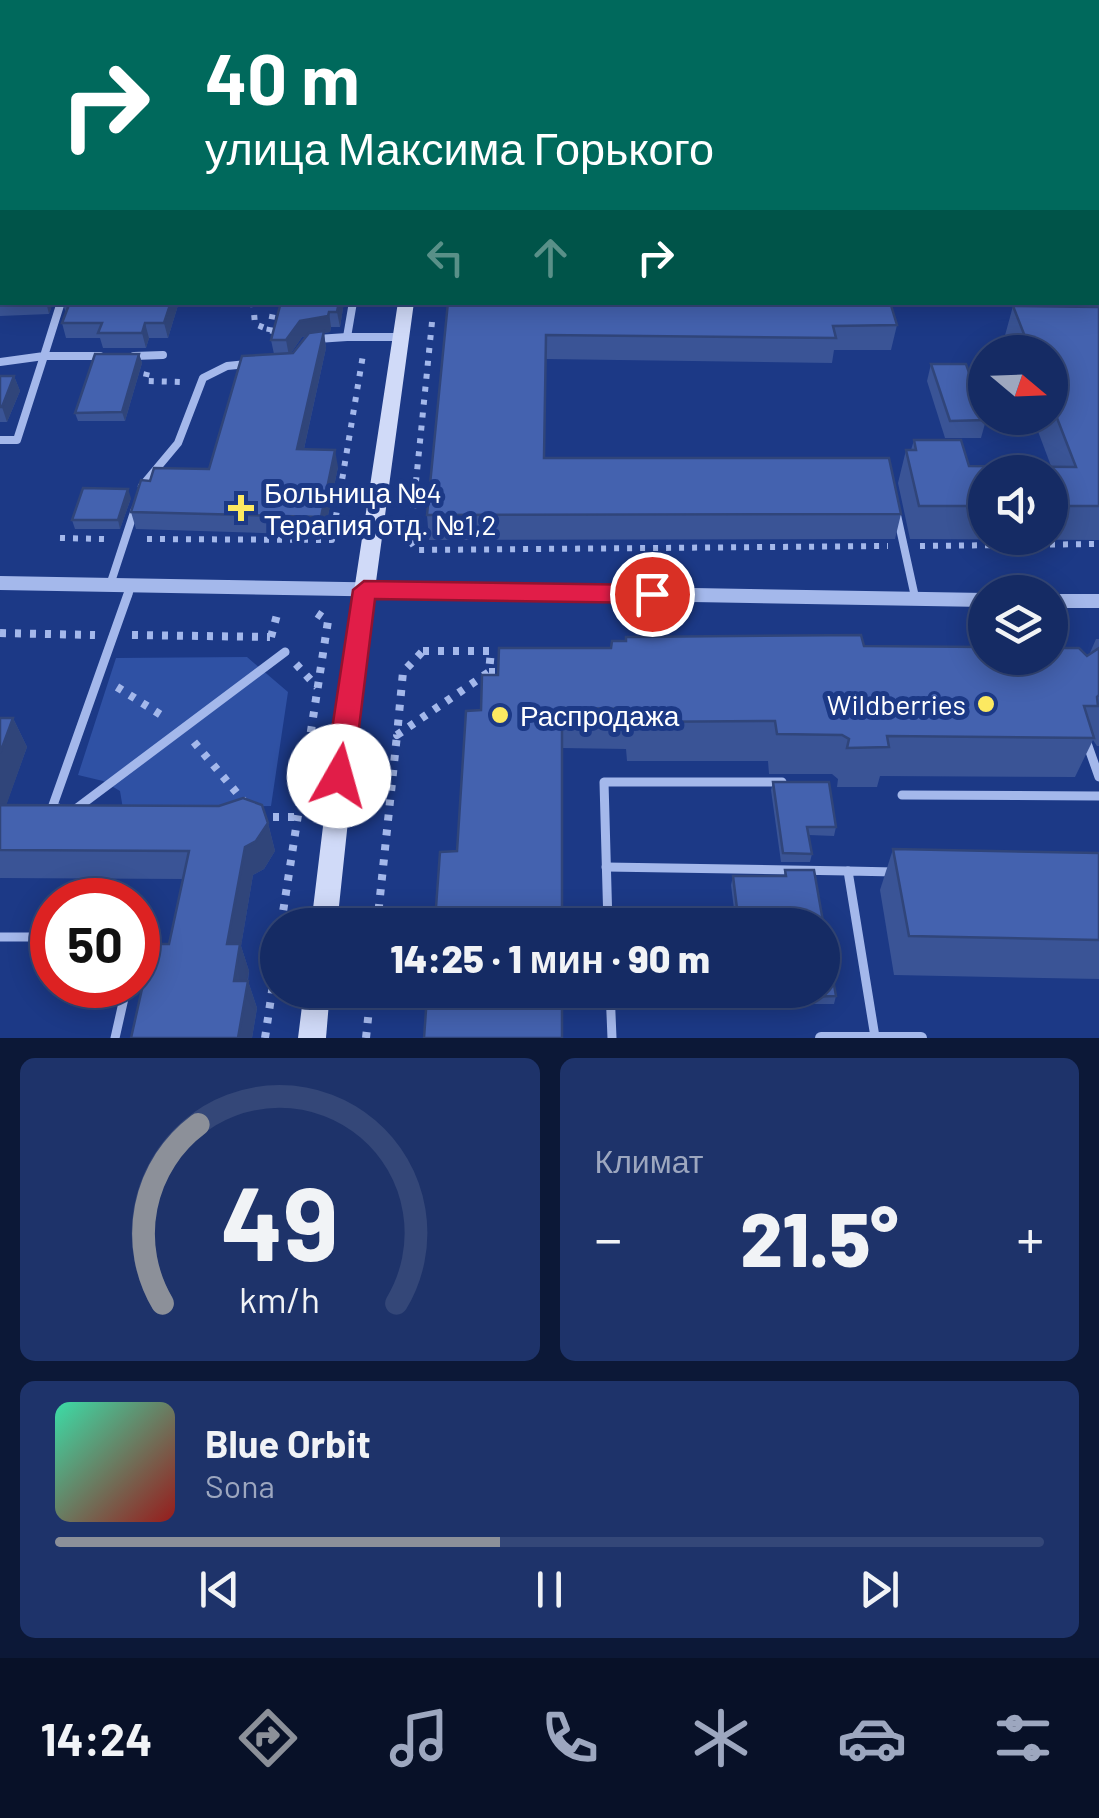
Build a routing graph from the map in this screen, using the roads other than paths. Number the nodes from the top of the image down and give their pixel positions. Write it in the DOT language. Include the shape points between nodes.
graph roads {
  1 [pos="60,305"];
  2 [pos="352,305"];
  3 [pos="406,305"];
  4 [pos="346,337"];
  5 [pos="401,337"];
  6 [pos="307,340"];
  7 [pos="44,356"];
  8 [pos="114,356"];
  9 [pos="131,356"];
  10 [pos="162,356"];
  11 [pos="0,362"];
  12 [pos="256,364"];
  13 [pos="0,440"];
  14 [pos="894,502"];
  15 [pos="0,583"];
  16 [pos="110,585"];
  17 [pos="132,586"];
  18 [pos="364,590"];
  19 [pos="915,598"];
  20 [pos="968,600"];
  21 [pos="1068,601"];
  22 [pos="1099,602"];
  23 [pos="284,652"];
  24 [pos="1086,739"];
  25 [pos="1099,777"];
  26 [pos="793,782"];
  27 [pos="902,795"];
  28 [pos="1099,796"];
  29 [pos="606,867"];
  30 [pos="848,871"];
  31 [pos="906,872"];
  32 [pos="326,908"];
  33 [pos="607,908"];
  34 [pos="0,937"];
  35 [pos="30,937"];
  36 [pos="122,1008"];
  37 [pos="315,1008"];
  38 [pos="611,1008"];
  39 [pos="875,1037"];
  40 [pos="115,1038"];
  41 [pos="312,1038"];
  42 [pos="612,1038"];
  43 [pos="821,1038"];
  44 [pos="920,1038"];
  1 -- 7 [label="lane"];
  2 -- 4 [label="lane"];
  3 -- 5 [label="main road"];
  4 -- 5 [label="lane"];
  4 -- 6 [label="lane"];
  5 -- 18 [label="main road"];
  7 -- 8 [label="lane"];
  7 -- 11 [label="lane"];
  7 -- 13 [label="lane" via="16,440"];
  9 -- 10 [label="lane"];
  12 -- 16 [label="lane" via="220,364 202,376 178,444 143,484"];
  14 -- 19 [label="lane"];
  15 -- 16 [label="street"];
  16 -- 17 [label="street"];
  17 -- 18 [label="street"];
  17 -- 23 [label="lane" via="52,808 82,808"];
  18 -- 19 [label="street"];
  18 -- 32 [label="main road"];
  19 -- 20 [label="street"];
  21 -- 22 [label="street"];
  24 -- 25 [label="lane"];
  26 -- 29 [label="lane" via="604,782"];
  27 -- 28 [label="lane"];
  29 -- 30 [label="lane"];
  29 -- 33 [label="lane"];
  30 -- 31 [label="lane"];
  30 -- 39 [label="lane"];
  34 -- 35 [label="lane"];
  36 -- 40 [label="lane"];
  37 -- 41 [label="main road"];
  38 -- 42 [label="lane"];
  39 -- 43 [label="street"];
  39 -- 44 [label="street"];
}
